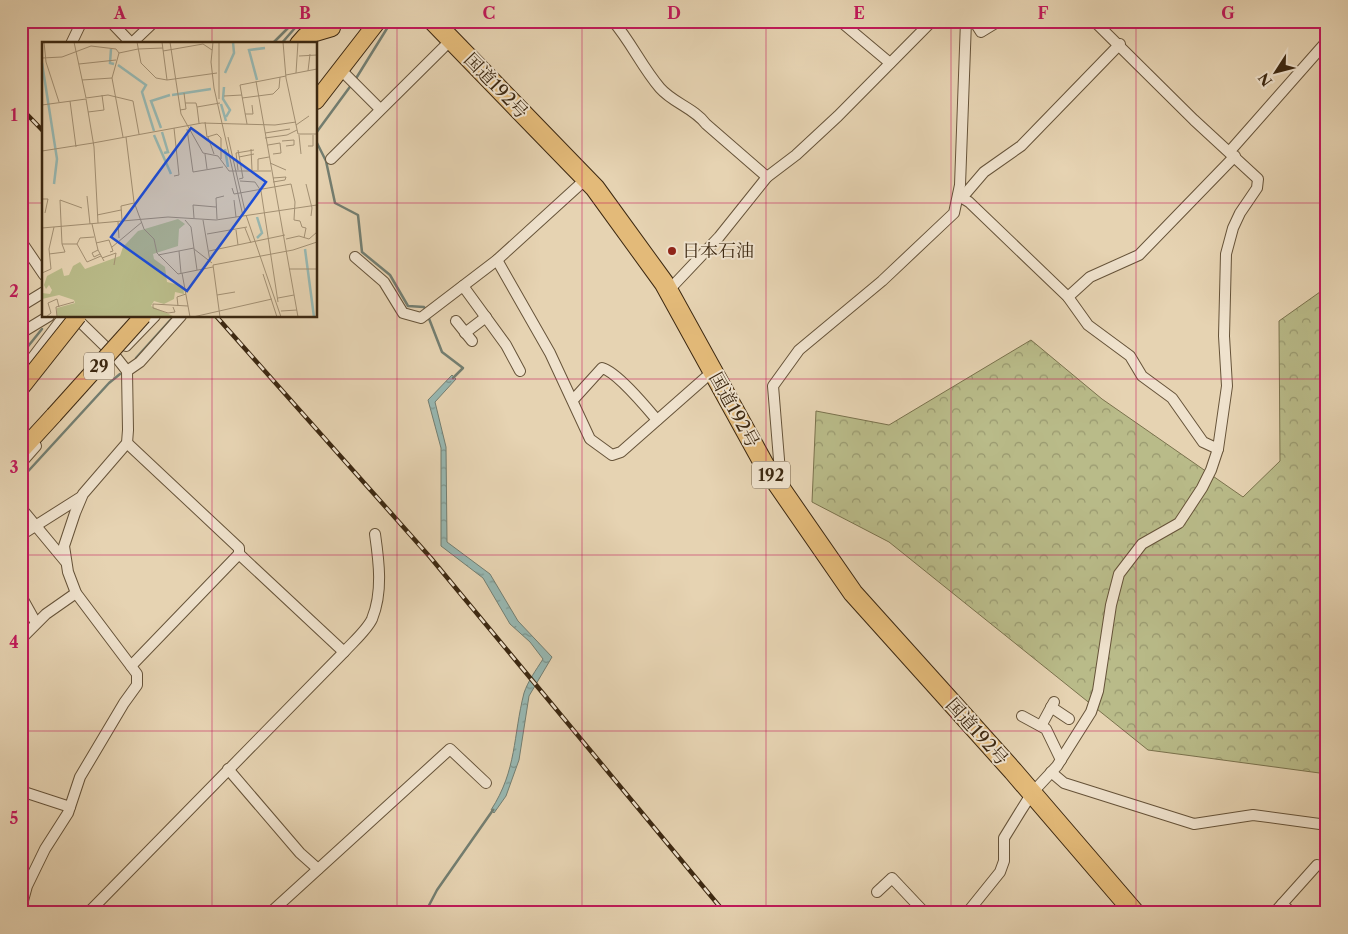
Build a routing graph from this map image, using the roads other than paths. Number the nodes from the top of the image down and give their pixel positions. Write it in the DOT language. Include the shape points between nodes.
graph roads {
  1 [pos="82,21"];
  2 [pos="155,21"];
  3 [pos="378,21"];
  4 [pos="433,21"];
  5 [pos="613,21"];
  6 [pos="840,21"];
  7 [pos="932,21"];
  8 [pos="966,21"];
  9 [pos="974,21"];
  10 [pos="999,21"];
  11 [pos="1094,21"];
  12 [pos="115,23"];
  13 [pos="336,25"];
  14 [pos="451,40"];
  15 [pos="1327,41"];
  16 [pos="72,42"];
  17 [pos="131,42"];
  18 [pos="133,42"];
  19 [pos="300,42"];
  20 [pos="316,42"];
  21 [pos="1120,44"];
  22 [pos="890,63"];
  23 [pos="349,78"];
  24 [pos="318,100"];
  25 [pos="380,110"];
  26 [pos="318,113"];
  27 [pos="1232,154"];
  28 [pos="332,159"];
  29 [pos="767,177"];
  30 [pos="586,179"];
  31 [pos="959,196"];
  32 [pos="21,241"];
  33 [pos="355,257"];
  34 [pos="497,260"];
  35 [pos="42,272"];
  36 [pos="463,286"];
  37 [pos="669,290"];
  38 [pos="42,293"];
  39 [pos="1068,297"];
  40 [pos="21,306"];
  41 [pos="486,317"];
  42 [pos="46,318"];
  43 [pos="62,318"];
  44 [pos="76,318"];
  45 [pos="76,318"];
  46 [pos="141,318"];
  47 [pos="153,318"];
  48 [pos="179,318"];
  49 [pos="456,321"];
  50 [pos="21,333"];
  51 [pos="116,357"];
  52 [pos="127,371"];
  53 [pos="520,371"];
  54 [pos="713,371"];
  55 [pos="21,373"];
  56 [pos="21,388"];
  57 [pos="573,400"];
  58 [pos="657,420"];
  59 [pos="127,443"];
  60 [pos="1218,449"];
  61 [pos="21,451"];
  62 [pos="21,463"];
  63 [pos="781,490"];
  64 [pos="82,497"];
  65 [pos="21,508"];
  66 [pos="36,525"];
  67 [pos="374,534"];
  68 [pos="21,535"];
  69 [pos="239,554"];
  70 [pos="66,563"];
  71 [pos="76,593"];
  72 [pos="21,596"];
  73 [pos="36,623"];
  74 [pos="21,639"];
  75 [pos="344,652"];
  76 [pos="131,666"];
  77 [pos="1022,716"];
  78 [pos="1070,719"];
  79 [pos="1041,726"];
  80 [pos="1061,760"];
  81 [pos="228,769"];
  82 [pos="1051,772"];
  83 [pos="486,783"];
  84 [pos="21,791"];
  85 [pos="1032,793"];
  86 [pos="70,807"];
  87 [pos="1327,826"];
  88 [pos="1317,865"];
  89 [pos="318,869"];
  90 [pos="877,892"];
  91 [pos="1282,904"];
  92 [pos="21,908"];
  93 [pos="88,913"];
  94 [pos="270,913"];
  95 [pos="925,913"];
  96 [pos="967,913"];
  97 [pos="1135,913"];
  98 [pos="1274,913"];
  99 [pos="1292,913"];
  1 -- 16 [label="street"];
  2 -- 18 [label="street"];
  3 -- 23 [label="main road"];
  4 -- 14 [label="highway, 国道192号 / 192"];
  5 -- 29 [label="street" via="661,89 700,115"];
  6 -- 22 [label="street"];
  7 -- 22 [label="street"];
  8 -- 31 [label="street"];
  9 -- 10 [label="street" via="981,32"];
  11 -- 21 [label="street"];
  12 -- 17 [label="street"];
  13 -- 19 [label="main road" via="305,36"];
  13 -- 20 [label="main road"];
  14 -- 25 [label="street"];
  14 -- 30 [label="highway, 国道192号 / 192"];
  15 -- 27 [label="street"];
  21 -- 27 [label="street"];
  21 -- 31 [label="street" via="1021,146 984,172 966,193"];
  22 -- 29 [label="street" via="838,116"];
  23 -- 24 [label="main road"];
  23 -- 25 [label="street"];
  23 -- 26 [label="main road" via="333,90"];
  25 -- 28 [label="street"];
  27 -- 39 [label="street" via="1139,254 1090,277"];
  27 -- 60 [label="street" via="1258,179 1236,220 1226,254 1224,336 1227,386"];
  29 -- 37 [label="street" via="719,238"];
  30 -- 34 [label="street"];
  30 -- 37 [label="highway, 国道192号 / 192"];
  31 -- 39 [label="street" via="970,202"];
  31 -- 63 [label="street" via="954,213 882,281 799,350 773,386"];
  32 -- 35 [label="street"];
  33 -- 36 [label="street" via="384,282 403,313 422,317"];
  34 -- 36 [label="street"];
  34 -- 57 [label="street"];
  36 -- 41 [label="street"];
  37 -- 54 [label="highway, 国道192号 / 192"];
  38 -- 40 [label="street"];
  39 -- 60 [label="street" via="1088,325 1130,356 1142,376 1172,398 1203,442"];
  41 -- 49 [label="street" via="468,337"];
  41 -- 53 [label="street" via="506,344"];
  42 -- 50 [label="street"];
  43 -- 55 [label="street"];
  44 -- 51 [label="street"];
  45 -- 56 [label="main road, bridge"];
  46 -- 61 [label="main road, 29, bridge"];
  47 -- 51 [label="street"];
  48 -- 52 [label="street" via="140,362"];
  51 -- 52 [label="street"];
  51 -- 62 [label="street"];
  52 -- 59 [label="street"];
  54 -- 58 [label="street"];
  54 -- 63 [label="highway, 国道192号 / 192"];
  57 -- 58 [label="street" via="602,368 610,370 636,394"];
  57 -- 58 [label="street" via="590,439 612,455 621,452"];
  59 -- 64 [label="street"];
  59 -- 69 [label="street" via="239,548"];
  60 -- 80 [label="street" via="1202,488 1179,523 1142,544 1119,574 1098,691 1090,712"];
  63 -- 85 [label="highway, 国道192号 / 192" via="853,593"];
  64 -- 66 [label="street"];
  64 -- 70 [label="street" via="64,546"];
  65 -- 66 [label="street"];
  66 -- 68 [label="street"];
  66 -- 70 [label="street"];
  67 -- 75 [label="street" via="380,566 371,620"];
  69 -- 75 [label="street"];
  69 -- 76 [label="street"];
  70 -- 71 [label="street"];
  71 -- 73 [label="street"];
  71 -- 76 [label="street"];
  72 -- 73 [label="street"];
  73 -- 74 [label="street"];
  75 -- 81 [label="street"];
  76 -- 86 [label="street" via="138,674 137,686 124,702 80,777"];
  77 -- 79 [label="street"];
  78 -- 79 [label="street" via="1052,705"];
  79 -- 80 [label="street" via="1046,729"];
  80 -- 82 [label="street"];
  81 -- 89 [label="street" via="300,853"];
  81 -- 93 [label="street"];
  82 -- 85 [label="street"];
  82 -- 87 [label="street" via="1064,783 1194,824 1253,815"];
  83 -- 89 [label="street" via="450,749"];
  84 -- 86 [label="street"];
  85 -- 96 [label="street" via="1004,838 1004,861 1000,872"];
  85 -- 97 [label="highway, 国道192号 / 192"];
  86 -- 92 [label="street" via="27,886"];
  88 -- 91 [label="street"];
  89 -- 94 [label="street"];
  90 -- 95 [label="street" via="892,878"];
  91 -- 98 [label="street"];
  91 -- 99 [label="street"];
}
